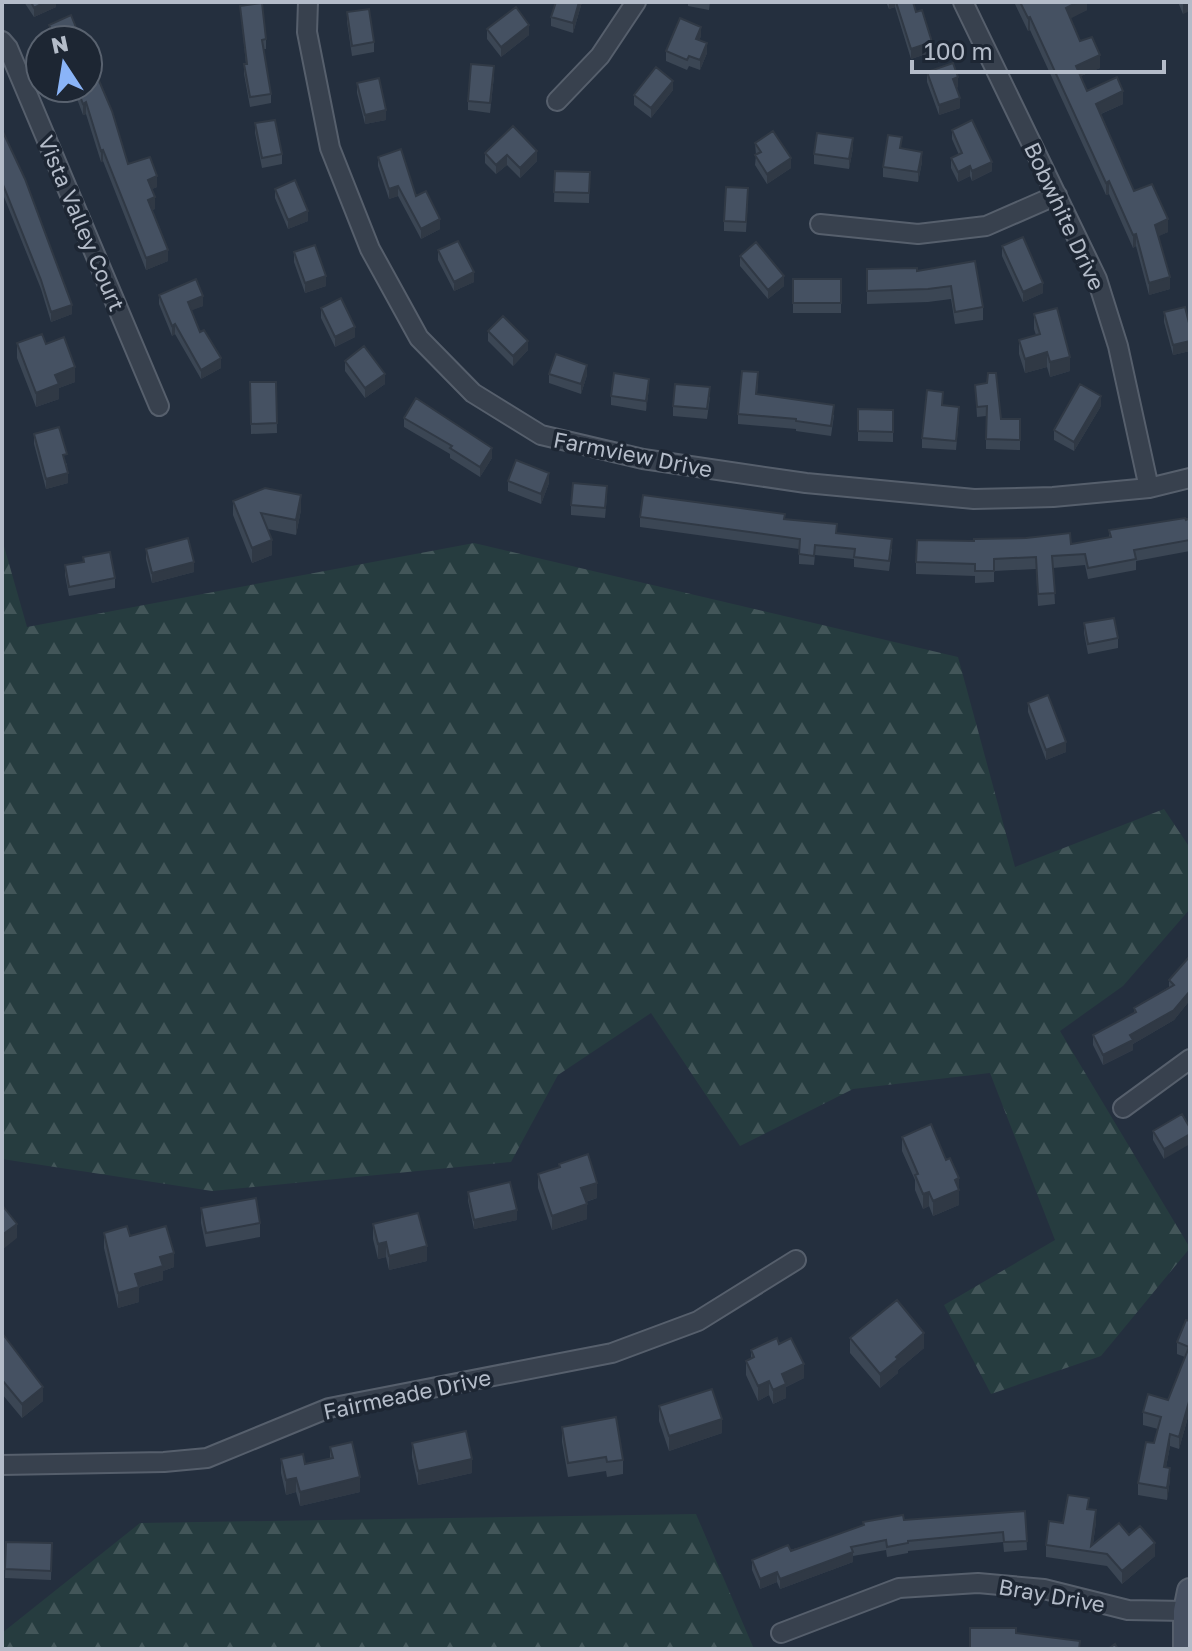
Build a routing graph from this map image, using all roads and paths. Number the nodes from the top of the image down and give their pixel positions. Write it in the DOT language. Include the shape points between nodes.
graph roads {
  1 [pos="308,2"];
  2 [pos="636,2"];
  3 [pos="963,2"];
  4 [pos="2,41"];
  5 [pos="557,101"];
  6 [pos="1057,195"];
  7 [pos="820,224"];
  8 [pos="159,406"];
  9 [pos="1190,478"];
  10 [pos="1149,488"];
  11 [pos="1190,1059"];
  12 [pos="1123,1108"];
  13 [pos="796,1260"];
  14 [pos="2,1465"];
  15 [pos="1188,1601"];
  16 [pos="781,1633"];
  17 [pos="1186,1649"];
  1 -- 10 [label="street, Farmview Drive" via="307,32 330,148 370,249 419,338 473,393 541,435 673,464 974,499"];
  2 -- 5 [label="street" via="600,56"];
  3 -- 6 [label="street, Bobwhite Drive"];
  4 -- 8 [label="street, Vista Valley Court"];
  6 -- 7 [label="street" via="986,226 918,234"];
  6 -- 10 [label="street, Bobwhite Drive" via="1097,279 1118,346"];
  9 -- 10 [label="street, Farmview Drive"];
  11 -- 12 [label="street"];
  13 -- 14 [label="street, Fairmeade Drive" via="698,1321 612,1353 329,1408 207,1458"];
  15 -- 16 [label="street, Bray Drive" via="1128,1610 1044,1589 978,1583 899,1588"];
  15 -- 17 [label="street"];
}
